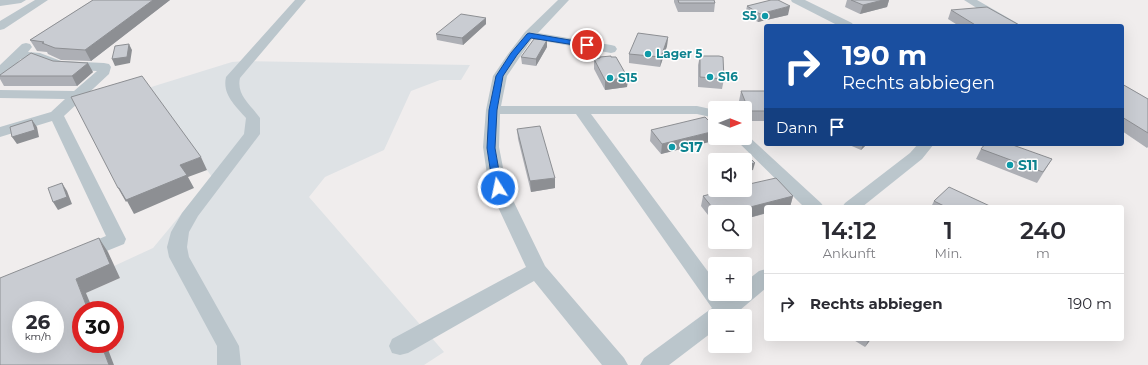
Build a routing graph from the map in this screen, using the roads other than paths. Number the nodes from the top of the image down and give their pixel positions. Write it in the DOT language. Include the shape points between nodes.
graph roads {
  1 [pos="21,0"];
  2 [pos="43,0"];
  3 [pos="301,0"];
  4 [pos="564,0"];
  5 [pos="796,0"];
  6 [pos="968,0"];
  7 [pos="0,3"];
  8 [pos="844,24"];
  9 [pos="1010,24"];
  10 [pos="0,26"];
  11 [pos="529,35"];
  12 [pos="36,41"];
  13 [pos="611,49"];
  14 [pos="17,55"];
  15 [pos="0,72"];
  16 [pos="0,94"];
  17 [pos="79,95"];
  18 [pos="493,110"];
  19 [pos="581,111"];
  20 [pos="708,112"];
  21 [pos="56,115"];
  22 [pos="0,132"];
  23 [pos="749,145"];
  24 [pos="924,146"];
  25 [pos="813,205"];
  26 [pos="854,205"];
  27 [pos="66,261"];
  28 [pos="537,270"];
  29 [pos="764,278"];
  30 [pos="752,288"];
  31 [pos="736,301"];
  32 [pos="715,309"];
  33 [pos="726,309"];
  34 [pos="708,323"];
  35 [pos="400,346"];
  36 [pos="229,365"];
  37 [pos="616,365"];
  38 [pos="652,365"];
  1 -- 7 [label="street"];
  2 -- 10 [label="street"];
  3 -- 36 [label="street" via="233,77 233,93 253,118 252,134 191,213 180,232 177,247 179,257 228,346"];
  4 -- 11 [label="street"];
  5 -- 8 [label="street"];
  6 -- 9 [label="street"];
  11 -- 13 [label="street"];
  11 -- 18 [label="street" via="500,76"];
  12 -- 14 [label="street"];
  14 -- 15 [label="street"];
  14 -- 17 [label="street" via="35,56 59,64 104,67 104,71"];
  16 -- 17 [label="street"];
  17 -- 21 [label="street"];
  18 -- 19 [label="street"];
  18 -- 28 [label="street" via="491,148 498,188"];
  19 -- 20 [label="street" via="697,110"];
  19 -- 32 [label="street"];
  21 -- 22 [label="street"];
  21 -- 27 [label="street" via="117,239"];
  23 -- 25 [label="street"];
  24 -- 26 [label="street" via="916,156"];
  28 -- 35 [label="street"];
  28 -- 37 [label="street"];
  29 -- 30 [label="street"];
  31 -- 33 [label="street"];
  34 -- 38 [label="street"];
}
